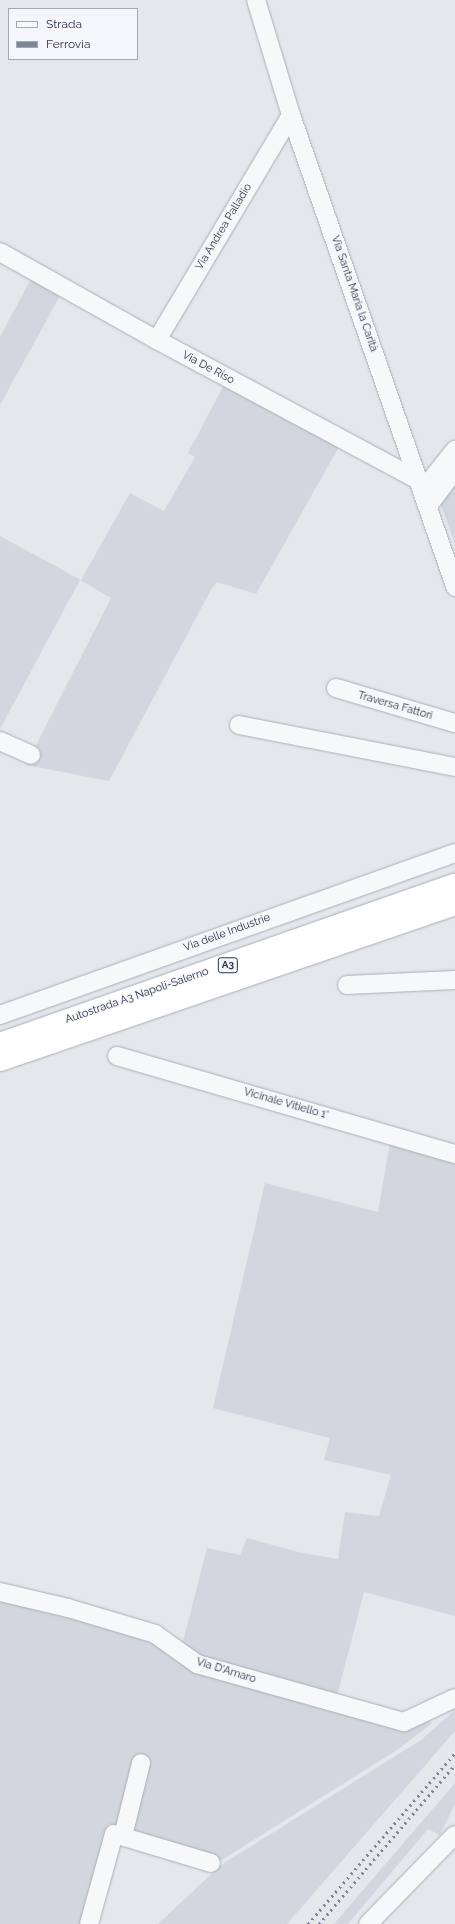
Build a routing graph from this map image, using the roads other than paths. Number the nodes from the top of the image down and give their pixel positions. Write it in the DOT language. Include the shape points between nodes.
graph roads {
  1 [pos="259,2"];
  2 [pos="291,115"];
  3 [pos="0,252"];
  4 [pos="157,340"];
  5 [pos="455,450"];
  6 [pos="455,470"];
  7 [pos="423,492"];
  8 [pos="455,587"];
  9 [pos="336,688"];
  10 [pos="455,723"];
  11 [pos="239,725"];
  12 [pos="0,741"];
  13 [pos="31,755"];
  14 [pos="455,767"];
  15 [pos="455,853"];
  16 [pos="455,885"];
  17 [pos="455,904"];
  18 [pos="455,980"];
  19 [pos="346,985"];
  20 [pos="0,1015"];
  21 [pos="0,1044"];
  22 [pos="117,1056"];
  23 [pos="0,1060"];
  24 [pos="455,1154"];
  25 [pos="0,1592"];
  26 [pos="455,1698"];
  27 [pos="141,1763"];
  28 [pos="455,1835"];
  29 [pos="122,1836"];
  30 [pos="211,1863"];
  31 [pos="89,1924"];
  32 [pos="368,1924"];
  1 -- 2 [label="street, Via Santa Maria la Carità"];
  2 -- 4 [label="street, Via Andrea Palladio"];
  2 -- 7 [label="street, Via Santa Maria la Carità"];
  3 -- 4 [label="street, Via De Riso"];
  4 -- 7 [label="street, Via De Riso"];
  5 -- 7 [label="street"];
  6 -- 7 [label="street"];
  7 -- 8 [label="street, Via Santa Maria la Carità"];
  9 -- 10 [label="street, Traversa Fattori"];
  11 -- 14 [label="street"];
  12 -- 13 [label="street"];
  15 -- 20 [label="street, Via delle Industrie"];
  16 -- 21 [label="highway, Autostrada A3 Napoli-Salerno / A3"];
  17 -- 23 [label="highway, Autostrada A3 Napoli-Salerno / A3"];
  18 -- 19 [label="street"];
  22 -- 24 [label="street, Vicinale Vitiello 1°"];
  25 -- 26 [label="street, Via D'Amaro" via="68,1608 155,1634 197,1664 404,1722"];
  27 -- 29 [label="street"];
  28 -- 32 [label="street"];
  29 -- 30 [label="street"];
  29 -- 31 [label="street" via="114,1834"];
}
